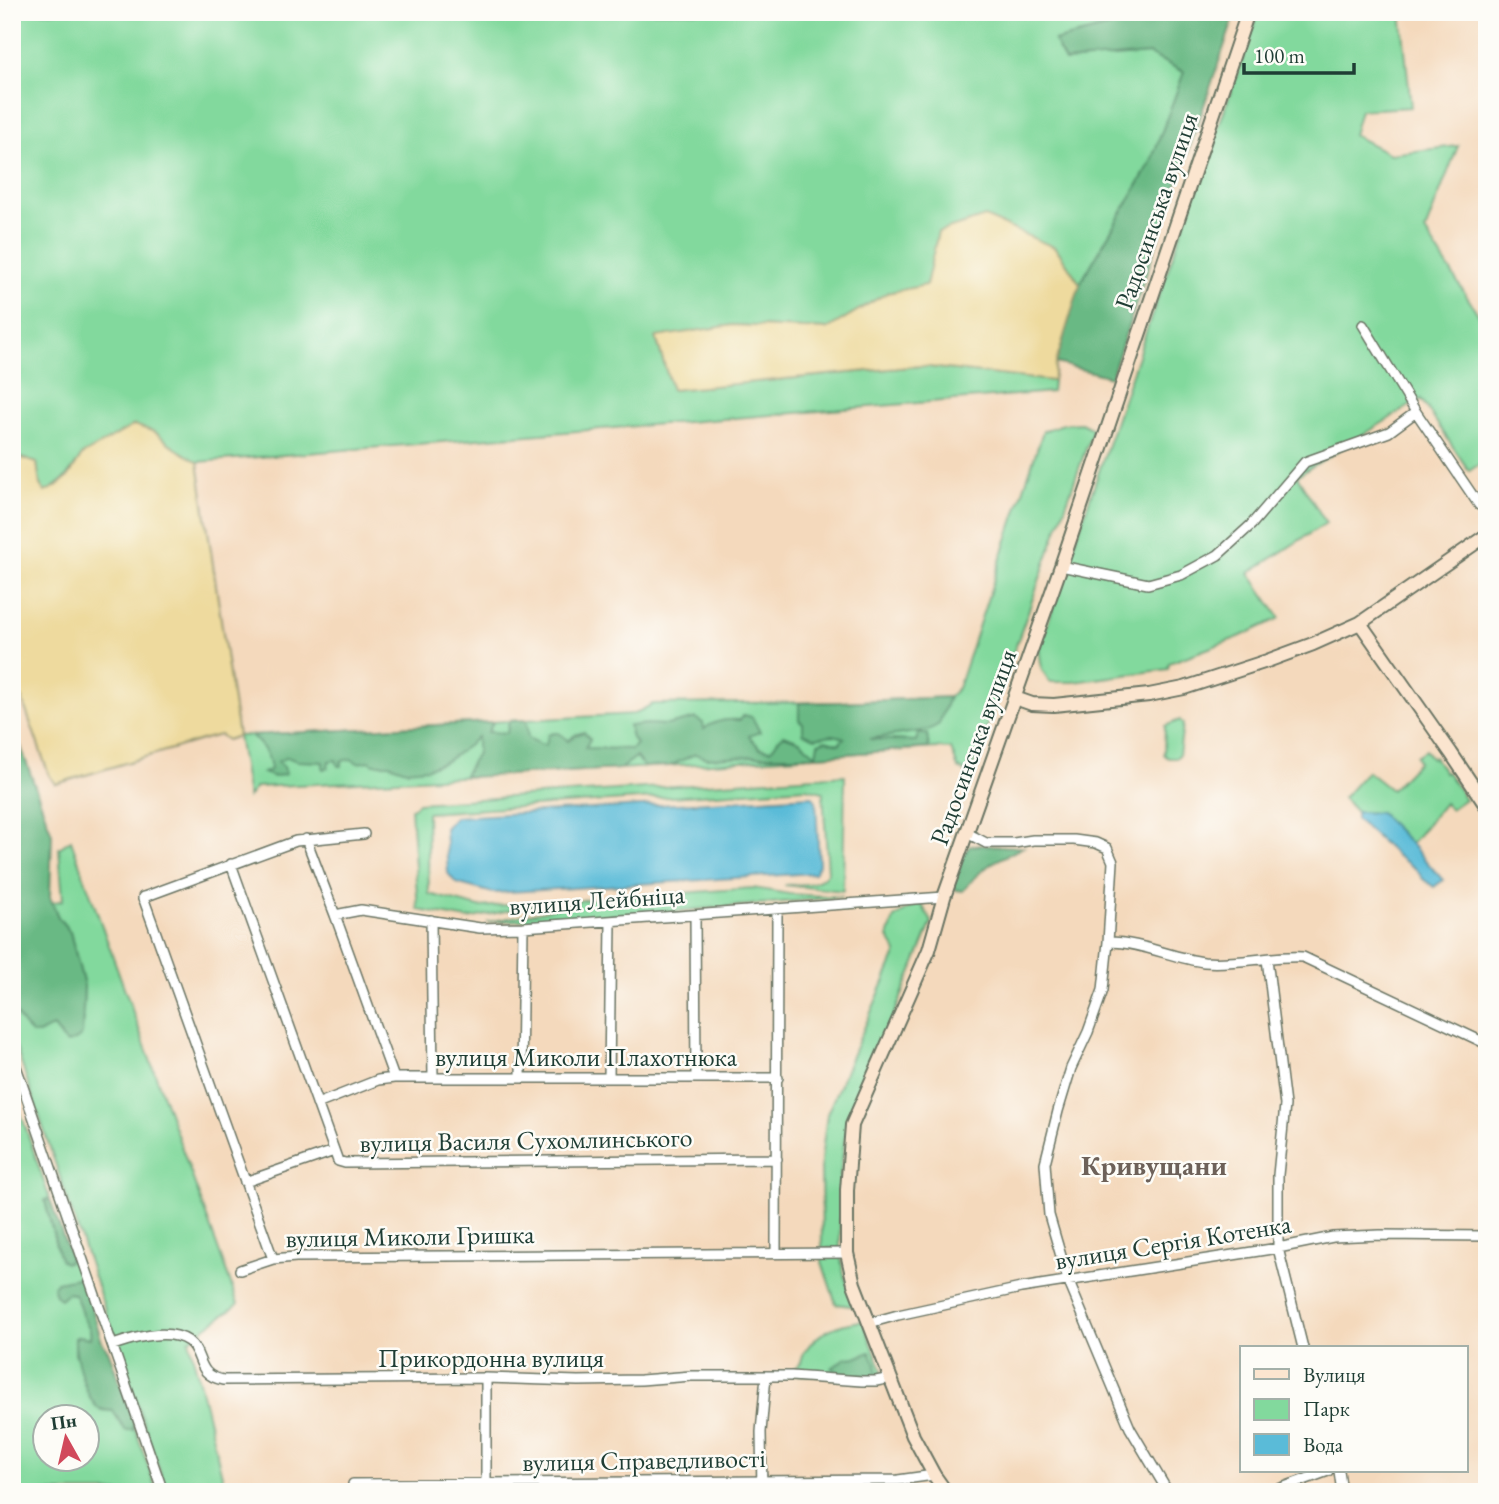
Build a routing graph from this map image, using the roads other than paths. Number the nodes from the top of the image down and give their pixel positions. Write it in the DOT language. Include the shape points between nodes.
graph roads {
  1 [pos="1248,12"];
  2 [pos="1363,325"];
  3 [pos="1416,412"];
  4 [pos="1479,505"];
  5 [pos="1487,535"];
  6 [pos="1061,566"];
  7 [pos="1360,623"];
  8 [pos="1015,698"];
  9 [pos="1487,807"];
  10 [pos="364,834"];
  11 [pos="967,834"];
  12 [pos="306,839"];
  13 [pos="232,864"];
  14 [pos="944,897"];
  15 [pos="777,908"];
  16 [pos="335,915"];
  17 [pos="695,915"];
  18 [pos="431,919"];
  19 [pos="611,922"];
  20 [pos="523,927"];
  21 [pos="1108,942"];
  22 [pos="1266,959"];
  23 [pos="1487,1044"];
  24 [pos="12,1055"];
  25 [pos="394,1078"];
  26 [pos="433,1078"];
  27 [pos="521,1078"];
  28 [pos="609,1078"];
  29 [pos="695,1078"];
  30 [pos="778,1078"];
  31 [pos="317,1104"];
  32 [pos="334,1152"];
  33 [pos="777,1159"];
  34 [pos="245,1182"];
  35 [pos="1487,1236"];
  36 [pos="1278,1248"];
  37 [pos="776,1253"];
  38 [pos="848,1253"];
  39 [pos="273,1259"];
  40 [pos="240,1269"];
  41 [pos="1068,1280"];
  42 [pos="869,1323"];
  43 [pos="113,1345"];
  44 [pos="1302,1346"];
  45 [pos="766,1376"];
  46 [pos="486,1378"];
  47 [pos="891,1378"];
  48 [pos="1325,1472"];
  49 [pos="1339,1472"];
  50 [pos="934,1475"];
  51 [pos="762,1480"];
  52 [pos="486,1483"];
  53 [pos="353,1484"];
  54 [pos="163,1492"];
  55 [pos="762,1492"];
  56 [pos="946,1492"];
  57 [pos="1168,1492"];
  58 [pos="1271,1492"];
  59 [pos="1342,1492"];
  1 -- 6 [label="main road, Радосинська вулиця"];
  2 -- 3 [label="street"];
  3 -- 4 [label="street"];
  3 -- 6 [label="street" via="1389,432 1305,462 1251,525 1218,555 1181,575 1148,584"];
  5 -- 7 [label="main road"];
  6 -- 8 [label="main road, Радосинська вулиця"];
  7 -- 8 [label="main road" via="1267,662 1184,688 1054,705"];
  7 -- 9 [label="main road"];
  8 -- 11 [label="main road, Радосинська вулиця"];
  10 -- 12 [label="street"];
  11 -- 14 [label="main road, Радосинська вулиця"];
  11 -- 21 [label="street" via="986,843 1074,840 1107,848 1113,862"];
  12 -- 13 [label="street"];
  12 -- 16 [label="street"];
  13 -- 31 [label="street, вулиця Василя Сухомлинського"];
  13 -- 34 [label="street, вулиця Миколи Гришка" via="142,899"];
  14 -- 15 [label="street, вулиця Лейбніца"];
  14 -- 38 [label="main road, Радосинська вулиця" via="929,950 852,1125"];
  15 -- 17 [label="street, вулиця Лейбніца"];
  15 -- 30 [label="street"];
  16 -- 18 [label="street, вулиця Лейбніца" via="361,910"];
  16 -- 25 [label="street"];
  17 -- 19 [label="street, вулиця Лейбніца"];
  17 -- 29 [label="street"];
  18 -- 20 [label="street, вулиця Лейбніца" via="480,928"];
  18 -- 26 [label="street"];
  19 -- 20 [label="street, вулиця Лейбніца"];
  19 -- 28 [label="street"];
  20 -- 27 [label="street"];
  21 -- 22 [label="street" via="1205,962"];
  21 -- 41 [label="street" via="1103,990 1071,1068 1045,1163 1049,1215"];
  22 -- 23 [label="street" via="1289,956 1308,960"];
  22 -- 36 [label="street" via="1285,1105 1278,1175"];
  24 -- 43 [label="street"];
  25 -- 26 [label="street, вулиця Миколи Плахотнюка"];
  25 -- 31 [label="street, вулиця Миколи Плахотнюка"];
  26 -- 27 [label="street, вулиця Миколи Плахотнюка"];
  27 -- 28 [label="street, вулиця Миколи Плахотнюка"];
  28 -- 29 [label="street, вулиця Миколи Плахотнюка"];
  29 -- 30 [label="street, вулиця Миколи Плахотнюка"];
  30 -- 33 [label="street"];
  31 -- 32 [label="street, вулиця Василя Сухомлинського"];
  32 -- 33 [label="street, вулиця Василя Сухомлинського" via="338,1161 345,1163"];
  32 -- 34 [label="street"];
  33 -- 37 [label="street"];
  34 -- 39 [label="street, вулиця Миколи Гришка"];
  35 -- 36 [label="street, вулиця Сергія Котенка" via="1380,1234"];
  36 -- 41 [label="street, вулиця Сергія Котенка"];
  36 -- 44 [label="street"];
  37 -- 38 [label="street, вулиця Миколи Гришка"];
  37 -- 39 [label="street, вулиця Миколи Гришка"];
  38 -- 42 [label="main road, Радосинська вулиця" via="853,1284"];
  39 -- 40 [label="street"];
  41 -- 42 [label="street, вулиця Сергія Котенка"];
  41 -- 57 [label="street" via="1130,1428"];
  42 -- 47 [label="main road, Радосинська вулиця"];
  43 -- 46 [label="street, Прикордонна вулиця" via="155,1335 175,1336 188,1341 208,1374 223,1380"];
  43 -- 54 [label="street"];
  45 -- 46 [label="street, Прикордонна вулиця" via="578,1381"];
  45 -- 47 [label="street, Прикордонна вулиця" via="841,1381"];
  45 -- 51 [label="street"];
  46 -- 52 [label="street"];
  47 -- 50 [label="main road, Радосинська вулиця"];
  48 -- 58 [label="street"];
  49 -- 59 [label="street"];
  50 -- 51 [label="street, вулиця Справедливості" via="898,1480"];
  50 -- 56 [label="main road, Радосинська вулиця"];
  51 -- 52 [label="street, вулиця Справедливості"];
  51 -- 55 [label="street"];
  52 -- 53 [label="street, вулиця Справедливості"];
}
